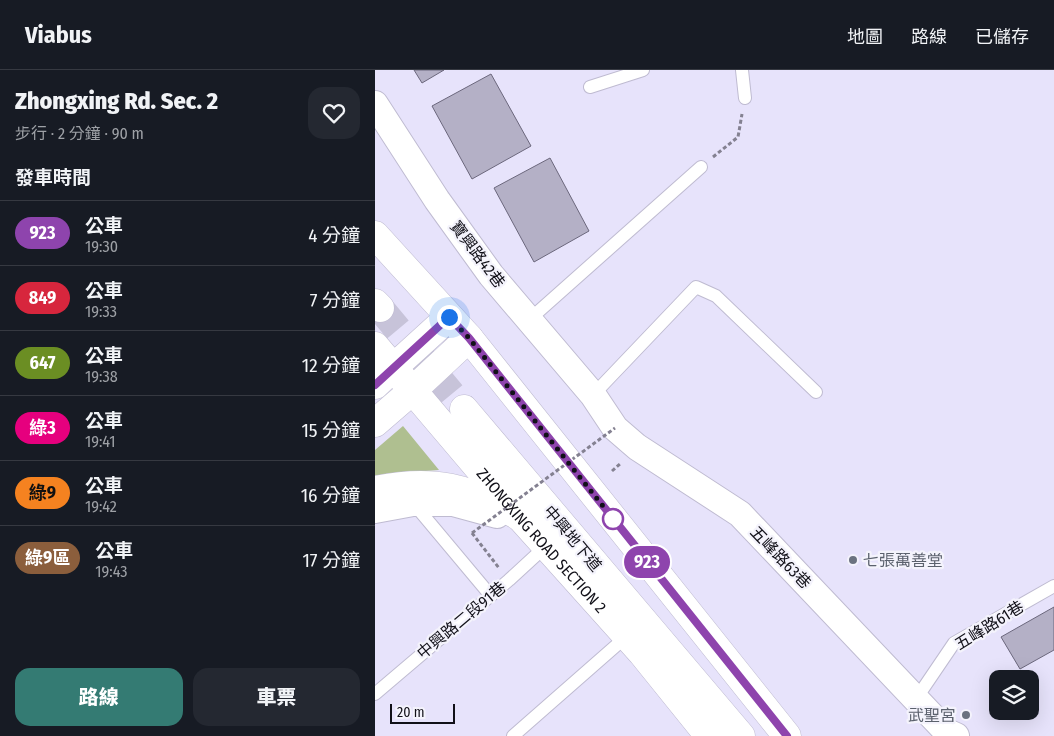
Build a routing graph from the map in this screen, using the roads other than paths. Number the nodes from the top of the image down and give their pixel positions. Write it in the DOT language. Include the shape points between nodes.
graph roads {
  1 [pos="643,70"];
  2 [pos="742,70"];
  3 [pos="590,87"];
  4 [pos="745,98"];
  5 [pos="375,104"];
  6 [pos="701,167"];
  7 [pos="375,235"];
  8 [pos="449,317"];
  9 [pos="530,319"];
  10 [pos="469,338"];
  11 [pos="375,346"];
  12 [pos="384,376"];
  13 [pos="411,391"];
  14 [pos="815,392"];
  15 [pos="593,395"];
  16 [pos="464,408"];
  17 [pos="375,423"];
  18 [pos="375,490"];
  19 [pos="396,506"];
  20 [pos="375,524"];
  21 [pos="534,532"];
  22 [pos="1054,586"];
  23 [pos="491,596"];
  24 [pos="627,636"];
  25 [pos="375,694"];
  26 [pos="916,699"];
  27 [pos="706,735"];
  28 [pos="513,736"];
  29 [pos="741,736"];
  30 [pos="787,736"];
  31 [pos="956,736"];
  1 -- 3 [label="lane"];
  2 -- 4 [label="lane"];
  5 -- 9 [label="street, 寶興路42巷" via="491,275"];
  6 -- 9 [label="lane"];
  7 -- 8 [label="main road"];
  8 -- 10 [label="main road"];
  8 -- 12 [label="main road"];
  9 -- 15 [label="street, 寶興路42巷"];
  10 -- 13 [label="main road"];
  10 -- 30 [label="main road"];
  11 -- 12 [label="main road, ZHONGXING ROAD SECTION 2"];
  12 -- 13 [label="main road, ZHONGXING ROAD SECTION 2"];
  13 -- 17 [label="main road"];
  13 -- 21 [label="main road, ZHONGXING ROAD SECTION 2"];
  14 -- 15 [label="lane" via="716,296 697,286"];
  15 -- 26 [label="street, 五峰路63巷" via="615,428 637,447 740,514"];
  16 -- 29 [label="main road, 中興地下道"];
  18 -- 21 [label="main road" via="428,484 456,488 496,503"];
  19 -- 20 [label="lane"];
  19 -- 21 [label="street" via="453,503 492,512"];
  19 -- 23 [label="lane"];
  21 -- 23 [label="lane, 中興路二段91巷" via="509,580"];
  21 -- 24 [label="main road, ZHONGXING ROAD SECTION 2"];
  22 -- 26 [label="lane, 五峰路61巷" via="954,643"];
  23 -- 25 [label="lane, 中興路二段91巷"];
  24 -- 27 [label="main road, ZHONGXING ROAD SECTION 2"];
  24 -- 28 [label="lane"];
  26 -- 31 [label="street, 五峰路63巷" via="947,732"];
}
